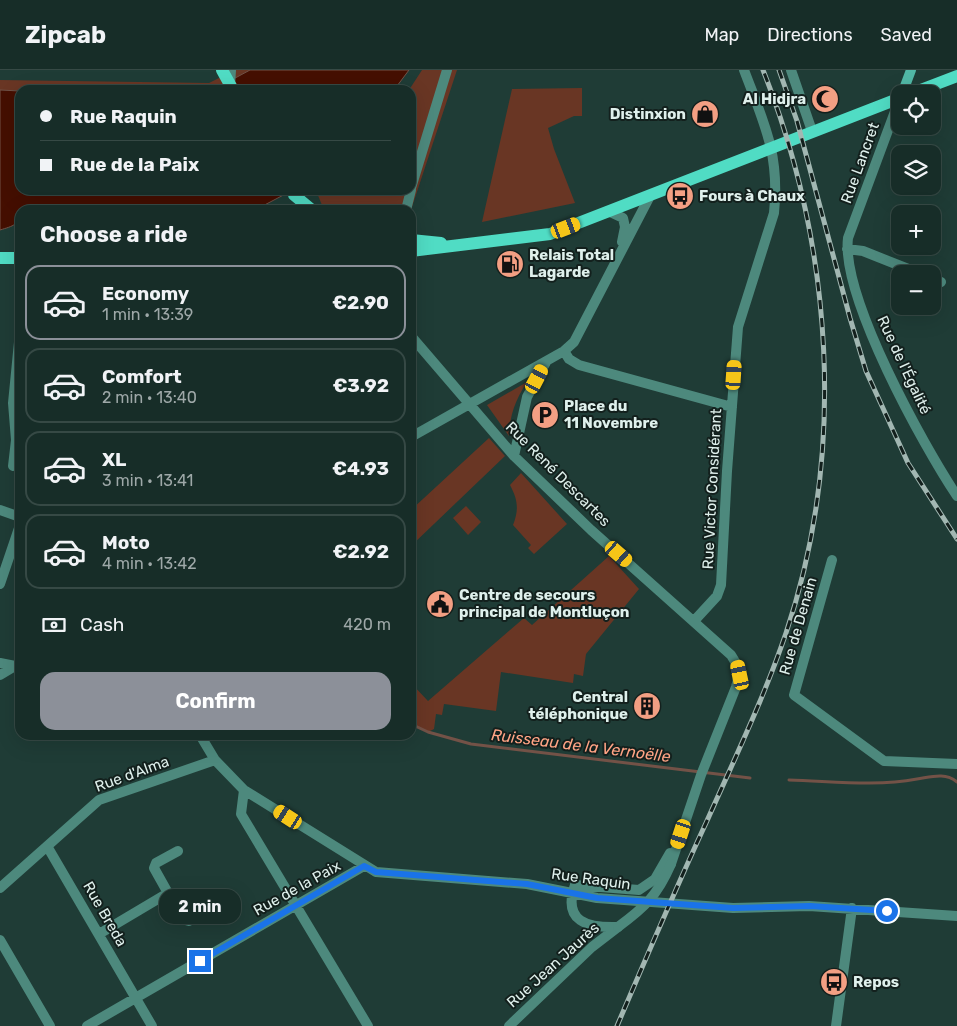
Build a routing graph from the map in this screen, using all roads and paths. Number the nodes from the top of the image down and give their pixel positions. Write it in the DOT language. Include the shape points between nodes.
graph roads {
  1 [pos="225,70"];
  2 [pos="447,70"];
  3 [pos="744,70"];
  4 [pos="791,70"];
  5 [pos="911,70"];
  6 [pos="956,79"];
  7 [pos="231,85"];
  8 [pos="905,85"];
  9 [pos="938,85"];
  10 [pos="891,101"];
  11 [pos="891,123"];
  12 [pos="812,130"];
  13 [pos="772,146"];
  14 [pos="416,172"];
  15 [pos="650,196"];
  16 [pos="608,211"];
  17 [pos="416,243"];
  18 [pos="848,244"];
  19 [pos="618,255"];
  20 [pos="0,258"];
  21 [pos="15,258"];
  22 [pos="898,265"];
  23 [pos="416,342"];
  24 [pos="564,351"];
  25 [pos="546,362"];
  26 [pos="15,391"];
  27 [pos="470,403"];
  28 [pos="732,407"];
  29 [pos="15,412"];
  30 [pos="416,434"];
  31 [pos="15,456"];
  32 [pos="514,456"];
  33 [pos="13,466"];
  34 [pos="957,496"];
  35 [pos="0,510"];
  36 [pos="15,515"];
  37 [pos="15,540"];
  38 [pos="832,560"];
  39 [pos="0,584"];
  40 [pos="694,621"];
  41 [pos="0,663"];
  42 [pos="15,664"];
  43 [pos="737,664"];
  44 [pos="15,665"];
  45 [pos="0,675"];
  46 [pos="203,740"];
  47 [pos="215,760"];
  48 [pos="957,764"];
  49 [pos="244,790"];
  50 [pos="681,834"];
  51 [pos="48,846"];
  52 [pos="178,851"];
  53 [pos="364,866"];
  54 [pos="0,888"];
  55 [pos="573,893"];
  56 [pos="168,894"];
  57 [pos="297,905"];
  58 [pos="212,908"];
  59 [pos="852,908"];
  60 [pos="957,916"];
  61 [pos="618,927"];
  62 [pos="99,934"];
  63 [pos="0,940"];
  64 [pos="136,998"];
  65 [pos="50,1026"];
  66 [pos="87,1026"];
  67 [pos="152,1026"];
  68 [pos="368,1026"];
  69 [pos="509,1026"];
  70 [pos="836,1026"];
  1 -- 7 [label="main road"];
  2 -- 14 [label="street"];
  3 -- 13 [label="street, Rue Victor Considérant"];
  4 -- 12 [label="street"];
  5 -- 8 [label="main road"];
  6 -- 9 [label="main road"];
  10 -- 12 [label="main road"];
  11 -- 18 [label="street, Rue Lancret"];
  12 -- 13 [label="main road"];
  13 -- 15 [label="main road"];
  13 -- 28 [label="street, Rue Victor Considérant" via="774,213 738,327"];
  15 -- 16 [label="main road"];
  15 -- 19 [label="street"];
  16 -- 17 [label="main road" via="550,234 469,245"];
  16 -- 19 [label="street" via="621,216 625,227"];
  18 -- 22 [label="street"];
  18 -- 34 [label="street, Rue de l'Égalité" via="848,262 865,318 884,362"];
  19 -- 24 [label="street" via="574,342"];
  20 -- 21 [label="main road"];
  23 -- 27 [label="street, Rue René Descartes"];
  24 -- 25 [label="street"];
  24 -- 28 [label="street" via="579,365"];
  25 -- 27 [label="street"];
  25 -- 32 [label="street" via="527,397"];
  26 -- 29 [label="street"];
  27 -- 30 [label="street"];
  27 -- 32 [label="street, Rue René Descartes"];
  28 -- 40 [label="street, Rue Victor Considérant" via="721,586 717,596"];
  31 -- 33 [label="street"];
  32 -- 40 [label="street, Rue René Descartes" via="591,530"];
  35 -- 36 [label="street"];
  37 -- 39 [label="street"];
  38 -- 48 [label="street, Rue de Denain" via="794,695 884,761"];
  40 -- 43 [label="street, Rue René Descartes"];
  41 -- 42 [label="street"];
  43 -- 50 [label="street, Rue Jean Jaurès" via="740,675"];
  44 -- 45 [label="street"];
  46 -- 47 [label="street, Rue Raquin"];
  47 -- 49 [label="street, Rue Raquin"];
  47 -- 51 [label="street, Rue d'Alma" via="99,800"];
  49 -- 53 [label="street, Rue Raquin"];
  49 -- 57 [label="street" via="241,814"];
  50 -- 55 [label="street, Rue Jean Jaurès" via="655,879 639,890 576,885"];
  50 -- 61 [label="street, Rue Jean Jaurès, bridge" via="661,888 642,909"];
  51 -- 54 [label="street, Rue d'Alma"];
  51 -- 62 [label="street, Rue Breda"];
  52 -- 56 [label="street" via="156,863 154,868"];
  53 -- 55 [label="street, Rue Raquin" via="376,872 527,884"];
  53 -- 57 [label="street, Rue de la Paix"];
  55 -- 59 [label="street, Rue Raquin" via="597,898 733,908"];
  55 -- 61 [label="street, Rue Jean Jaurès" via="572,910 585,924 600,928"];
  56 -- 58 [label="street" via="182,919 189,921"];
  56 -- 62 [label="street"];
  57 -- 64 [label="street, Rue de la Paix"];
  57 -- 68 [label="street"];
  59 -- 60 [label="street, Rue Raquin"];
  59 -- 70 [label="street"];
  61 -- 69 [label="street, Rue Jean Jaurès" via="592,947"];
  62 -- 64 [label="street, Rue Breda"];
  63 -- 65 [label="street"];
  64 -- 66 [label="street, Rue de la Paix"];
  64 -- 67 [label="street, Rue Breda"];
}
